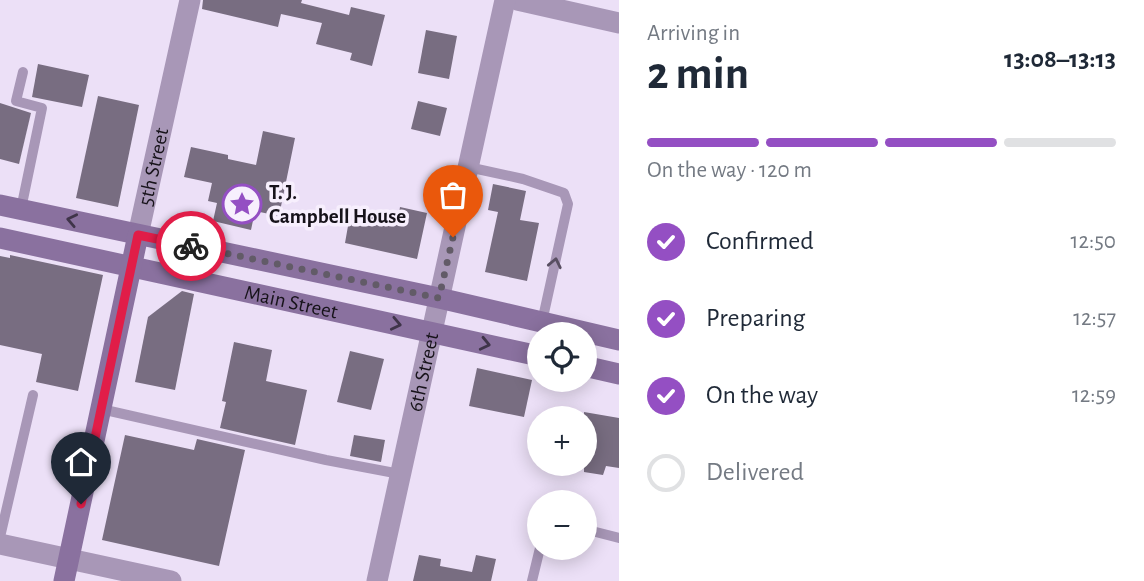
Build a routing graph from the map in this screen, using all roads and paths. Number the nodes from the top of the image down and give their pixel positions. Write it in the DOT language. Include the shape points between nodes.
graph roads {
  1 [pos="190,0"];
  2 [pos="505,0"];
  3 [pos="517,0"];
  4 [pos="619,23"];
  5 [pos="23,72"];
  6 [pos="468,167"];
  7 [pos="10,207"];
  8 [pos="138,235"];
  9 [pos="0,238"];
  10 [pos="131,268"];
  11 [pos="439,298"];
  12 [pos="542,322"];
  13 [pos="432,332"];
  14 [pos="597,335"];
  15 [pos="619,340"];
  16 [pos="527,353"];
  17 [pos="597,369"];
  18 [pos="619,374"];
  19 [pos="33,395"];
  20 [pos="101,408"];
  21 [pos="400,474"];
  22 [pos="597,532"];
  23 [pos="0,537"];
  24 [pos="619,538"];
  25 [pos="0,544"];
  26 [pos="69,559"];
  27 [pos="537,560"];
  28 [pos="64,581"];
  29 [pos="171,581"];
  30 [pos="377,581"];
  31 [pos="532,581"];
  1 -- 8 [label="street, 5th Street"];
  2 -- 6 [label="street, 6th Street"];
  3 -- 4 [label="street"];
  5 -- 7 [label="lane" via="16,101 42,108"];
  6 -- 11 [label="street, 6th Street"];
  12 -- 6 [label="lane, one-way" via="568,204 564,193"];
  8 -- 7 [label="main road, Main Street, one-way"];
  8 -- 10 [label="main road, 5th Street"];
  8 -- 11 [label="main road, Main Street"];
  9 -- 10 [label="main road, Main Street"];
  10 -- 13 [label="main road, Main Street, one-way"];
  10 -- 20 [label="main road, 5th Street"];
  11 -- 12 [label="main road, Main Street"];
  11 -- 13 [label="street, 6th Street"];
  13 -- 16 [label="main road, Main Street, one-way"];
  13 -- 21 [label="street, 6th Street"];
  14 -- 15 [label="main road, Main Street"];
  17 -- 18 [label="main road"];
  19 -- 23 [label="lane"];
  20 -- 21 [label="lane"];
  20 -- 26 [label="main road, 5th Street"];
  21 -- 30 [label="street, 6th Street"];
  22 -- 24 [label="lane"];
  25 -- 26 [label="street"];
  26 -- 28 [label="main road, 5th Street"];
  26 -- 29 [label="street"];
  27 -- 31 [label="lane"];
}
